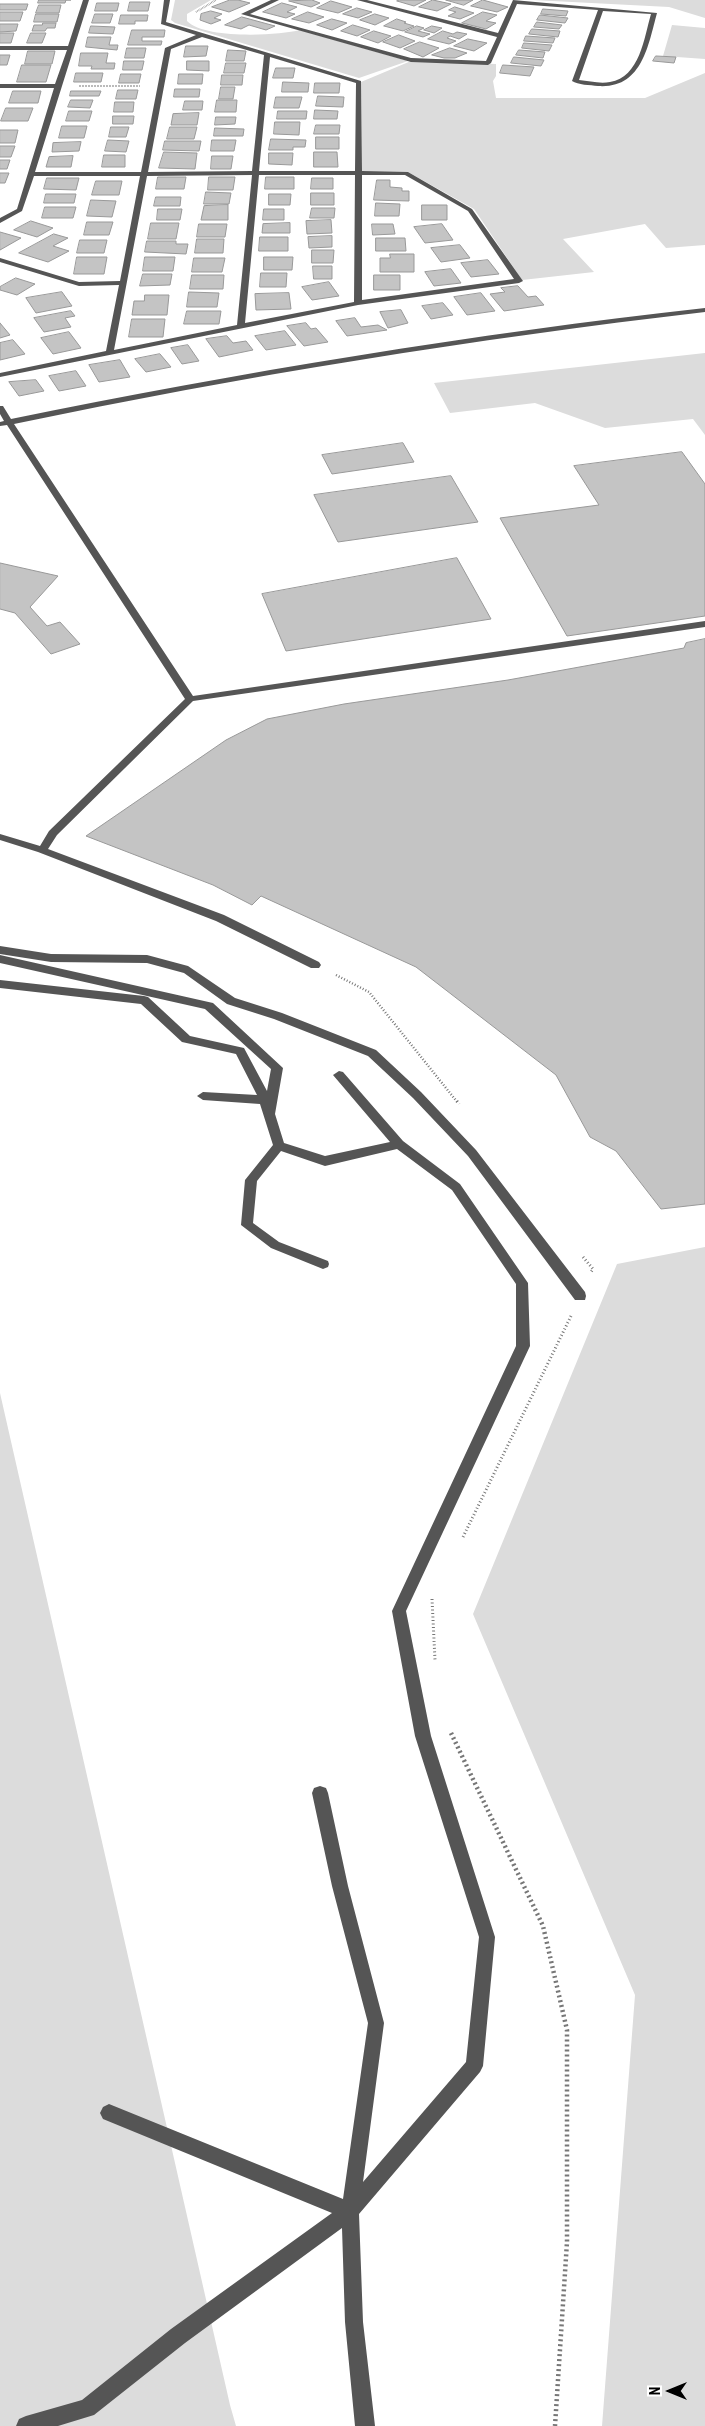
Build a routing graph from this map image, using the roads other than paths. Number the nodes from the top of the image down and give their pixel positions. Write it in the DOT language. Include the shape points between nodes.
graph roads {
  1 [pos="86,0"];
  2 [pos="167,0"];
  3 [pos="276,0"];
  4 [pos="360,0"];
  5 [pos="516,1"];
  6 [pos="601,9"];
  7 [pos="201,35"];
  8 [pos="501,36"];
  9 [pos="0,48"];
  10 [pos="70,48"];
  11 [pos="267,55"];
  12 [pos="0,86"];
  13 [pos="58,86"];
  14 [pos="31,174"];
  15 [pos="144,174"];
  16 [pos="255,174"];
  17 [pos="360,174"];
  18 [pos="0,221"];
  19 [pos="0,260"];
  20 [pos="123,283"];
  21 [pos="358,303"];
  22 [pos="705,310"];
  23 [pos="241,325"];
  24 [pos="110,352"];
  25 [pos="0,374"];
  26 [pos="0,408"];
  27 [pos="11,422"];
  28 [pos="0,424"];
  29 [pos="705,624"];
  30 [pos="190,699"];
  31 [pos="0,837"];
  32 [pos="42,850"];
  33 [pos="0,950"];
  34 [pos="0,959"];
  35 [pos="315,965"];
  36 [pos="0,984"];
  37 [pos="339,1075"];
  38 [pos="203,1096"];
  39 [pos="264,1100"];
  40 [pos="269,1115"];
  41 [pos="399,1144"];
  42 [pos="280,1146"];
  43 [pos="324,1264"];
  44 [pos="580,1296"];
  45 [pos="320,1793"];
  46 [pos="108,2113"];
  47 [pos="350,2211"];
  48 [pos="26,2426"];
  49 [pos="365,2426"];
  1 -- 10 [label="street"];
  2 -- 7 [label="street" via="163,23"];
  3 -- 8 [label="street" via="244,14 411,60 488,63"];
  4 -- 8 [label="street"];
  5 -- 6 [label="street"];
  5 -- 8 [label="street"];
  6 -- 6 [label="street" via="654,12 636,69 627,79 612,84 575,81"];
  7 -- 11 [label="street"];
  7 -- 15 [label="street" via="168,48"];
  9 -- 10 [label="street"];
  10 -- 13 [label="street"];
  11 -- 16 [label="street"];
  11 -- 17 [label="street" via="359,82"];
  12 -- 13 [label="street"];
  13 -- 14 [label="street"];
  14 -- 15 [label="street"];
  14 -- 18 [label="street" via="20,210"];
  15 -- 16 [label="street"];
  15 -- 20 [label="street"];
  16 -- 17 [label="street"];
  16 -- 23 [label="street"];
  17 -- 21 [label="street"];
  17 -- 21 [label="street" via="406,173 470,210 518,281"];
  19 -- 20 [label="street" via="79,284"];
  20 -- 24 [label="street"];
  21 -- 23 [label="street"];
  22 -- 27 [label="street" via="446,342 289,367"];
  23 -- 24 [label="street"];
  24 -- 25 [label="street"];
  26 -- 27 [label="street"];
  27 -- 28 [label="street"];
  27 -- 30 [label="street"];
  29 -- 30 [label="street"];
  30 -- 32 [label="street" via="54,834"];
  31 -- 32 [label="street"];
  32 -- 35 [label="street" via="220,918"];
  33 -- 44 [label="street" via="51,958 147,959 188,970 231,1001 372,1053 418,1095 472,1153"];
  34 -- 40 [label="street" via="209,1006 278,1068"];
  36 -- 39 [label="street" via="144,1000 186,1039 240,1051"];
  37 -- 41 [label="street"];
  38 -- 39 [label="street"];
  39 -- 40 [label="street"];
  40 -- 42 [label="street"];
  41 -- 42 [label="street" via="325,1160"];
  41 -- 47 [label="street" via="456,1187 522,1283 523,1346 400,1611 423,1736 487,1936 474,2066"];
  42 -- 43 [label="street" via="251,1180 247,1225 274,1245"];
  45 -- 47 [label="street" via="340,1886 376,2023"];
  46 -- 47 [label="street"];
  47 -- 48 [label="street" via="178,2336 87,2408"];
  47 -- 49 [label="street" via="354,2322"];
}
